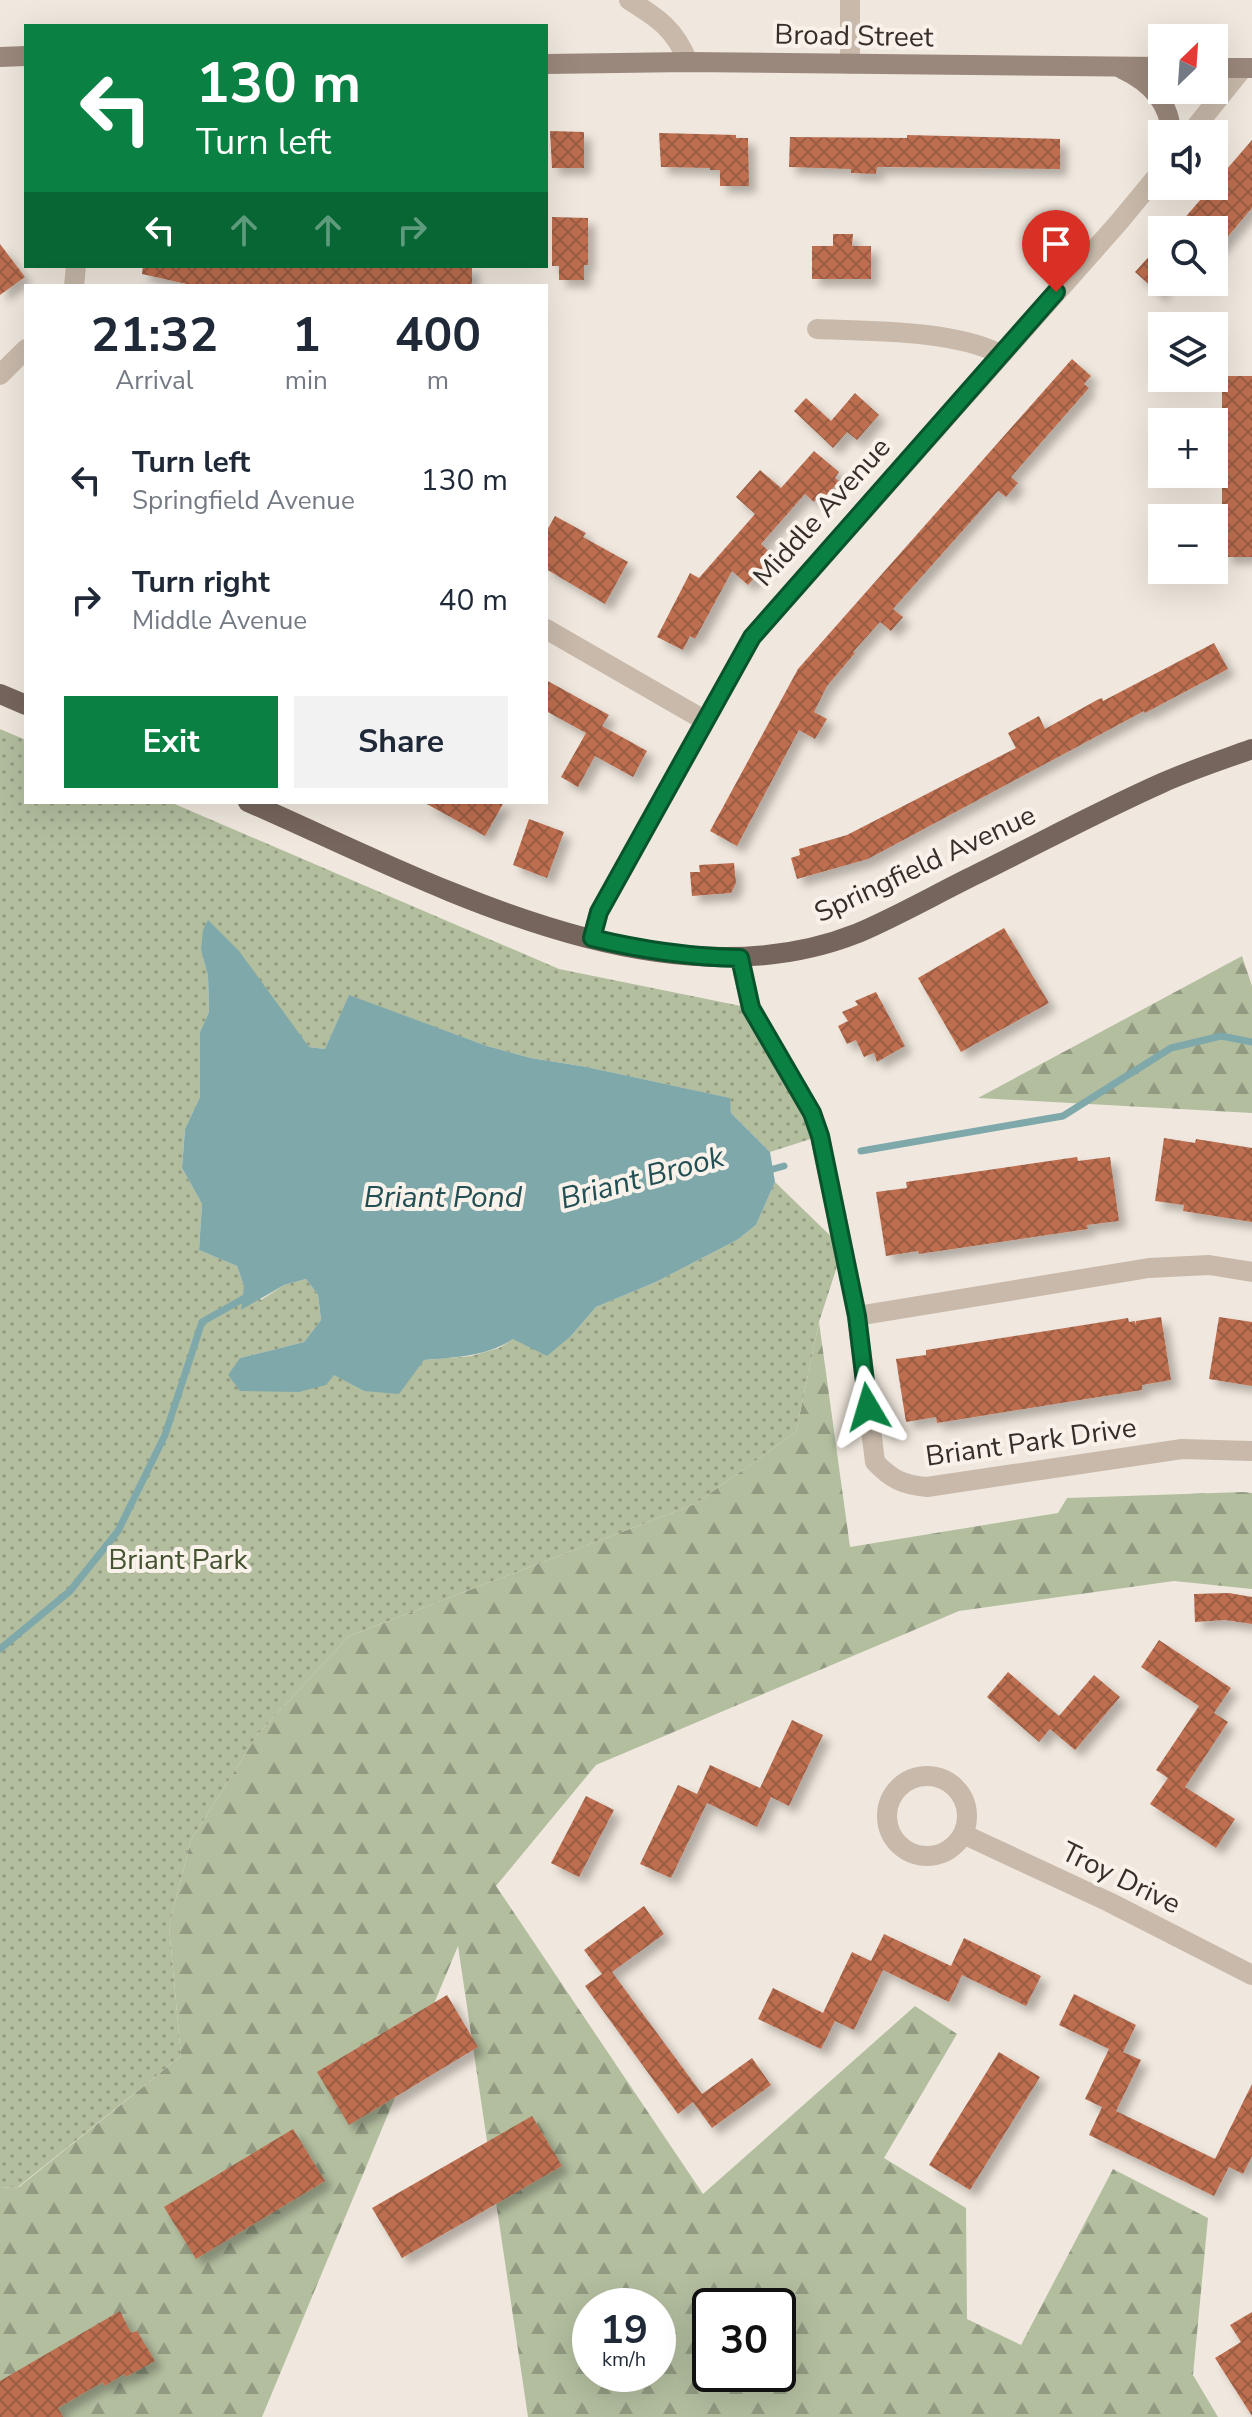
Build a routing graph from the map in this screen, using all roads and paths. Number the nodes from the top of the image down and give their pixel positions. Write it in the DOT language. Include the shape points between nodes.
graph roads {
  1 [pos="629,0"];
  2 [pos="850,0"];
  3 [pos="24,56"];
  4 [pos="0,57"];
  5 [pos="688,62"];
  6 [pos="548,64"];
  7 [pos="850,64"];
  8 [pos="1249,64"];
  9 [pos="1228,66"];
  10 [pos="1119,67"];
  11 [pos="1148,67"];
  12 [pos="1169,120"];
  13 [pos="1202,120"];
  14 [pos="1148,187"];
  15 [pos="817,329"];
  16 [pos="24,351"];
  17 [pos="1000,354"];
  18 [pos="0,375"];
  19 [pos="548,630"];
  20 [pos="0,694"];
  21 [pos="24,704"];
  22 [pos="704,720"];
  23 [pos="1252,749"];
  24 [pos="253,804"];
  25 [pos="592,938"];
  26 [pos="740,958"];
  27 [pos="1252,1272"];
  28 [pos="857,1316"];
  29 [pos="1252,1451"];
  30 [pos="963,1834"];
  31 [pos="1252,1975"];
  1 -- 5 [label="street" via="670,29"];
  2 -- 7 [label="street"];
  3 -- 4 [label="main road"];
  5 -- 6 [label="main road, Broad Street"];
  5 -- 7 [label="main road, Broad Street"];
  7 -- 10 [label="main road, Broad Street"];
  8 -- 9 [label="main road"];
  8 -- 13 [label="street"];
  10 -- 11 [label="main road, Broad Street"];
  10 -- 12 [label="main road" via="1155,91"];
  14 -- 17 [label="street, Middle Avenue"];
  15 -- 17 [label="street" via="958,341"];
  16 -- 18 [label="street"];
  17 -- 22 [label="street, Middle Avenue" via="767,617"];
  19 -- 22 [label="street"];
  20 -- 21 [label="main road"];
  22 -- 25 [label="street, Middle Avenue" via="599,912"];
  23 -- 26 [label="main road, Springfield Avenue" via="1162,783 857,933"];
  24 -- 25 [label="main road, Springfield Avenue" via="499,912"];
  25 -- 26 [label="main road, Springfield Avenue" via="676,954"];
  26 -- 28 [label="street, Briant Park Drive" via="751,1008 820,1136"];
  27 -- 28 [label="street" via="1209,1265 1149,1268"];
  28 -- 29 [label="street, Briant Park Drive" via="875,1462 905,1485 927,1487 1182,1449"];
  30 -- 30 [label="street" via="967,1809 955,1787 945,1781 907,1781 890,1801 889,1828 905,1850 917,1855 944,1853"];
  30 -- 31 [label="street, Troy Drive"];
}
